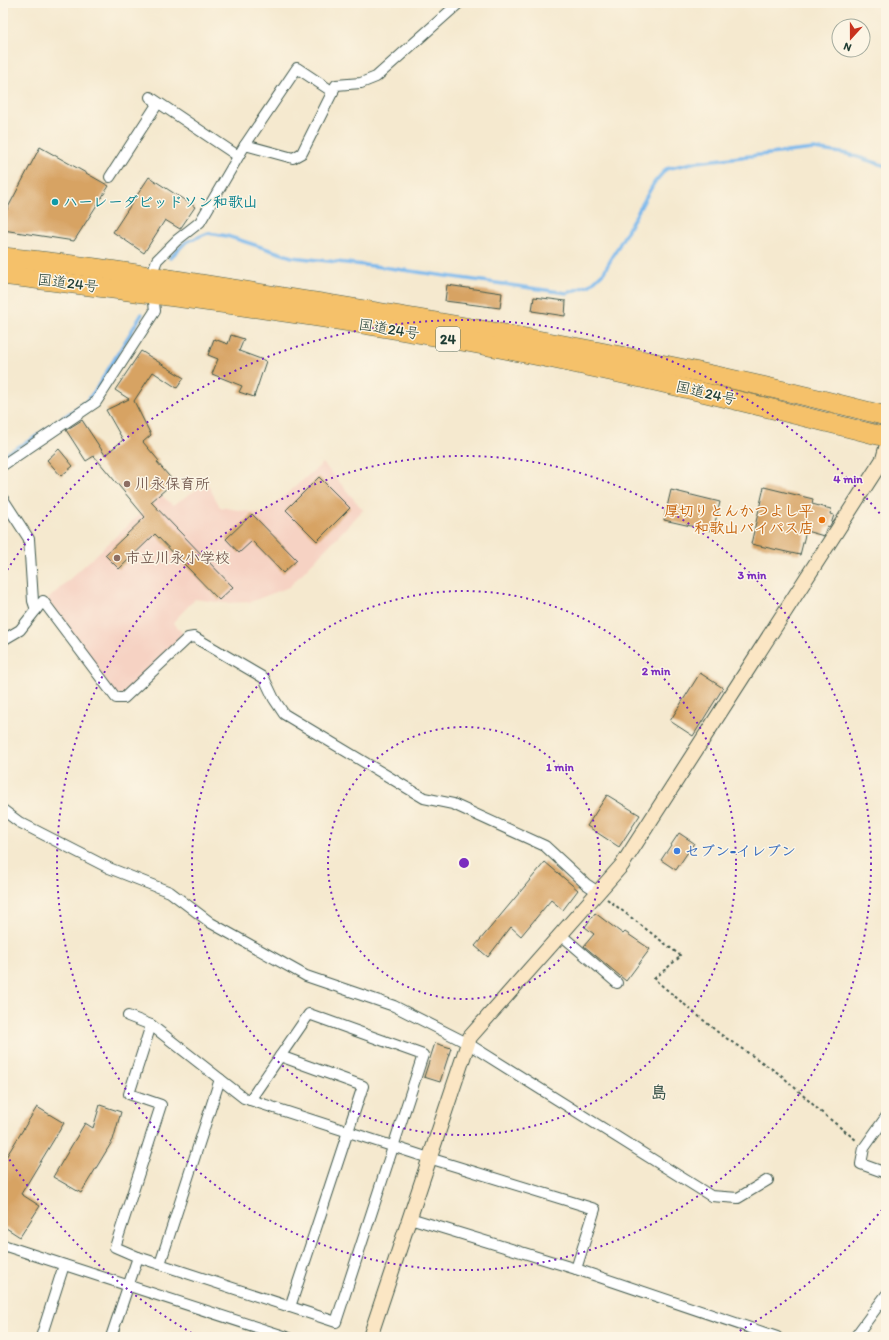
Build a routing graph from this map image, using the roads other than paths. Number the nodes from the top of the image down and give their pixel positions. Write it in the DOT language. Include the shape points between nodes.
graph roads {
  1 [pos="459,3"];
  2 [pos="333,92"];
  3 [pos="245,145"];
  4 [pos="238,156"];
  5 [pos="110,177"];
  6 [pos="3,257"];
  7 [pos="3,275"];
  8 [pos="152,285"];
  9 [pos="886,416"];
  10 [pos="886,437"];
  11 [pos="886,448"];
  12 [pos="3,465"];
  13 [pos="3,499"];
  14 [pos="36,610"];
  15 [pos="3,640"];
  16 [pos="3,810"];
  17 [pos="598,892"];
  18 [pos="560,934"];
  19 [pos="617,983"];
  20 [pos="128,1016"];
  21 [pos="150,1025"];
  22 [pos="468,1043"];
  23 [pos="280,1056"];
  24 [pos="220,1079"];
  25 [pos="250,1100"];
  26 [pos="886,1117"];
  27 [pos="347,1132"];
  28 [pos="394,1147"];
  29 [pos="430,1158"];
  30 [pos="886,1172"];
  31 [pos="768,1180"];
  32 [pos="410,1218"];
  33 [pos="3,1246"];
  34 [pos="138,1257"];
  35 [pos="160,1264"];
  36 [pos="64,1265"];
  37 [pos="576,1269"];
  38 [pos="128,1286"];
  39 [pos="886,1295"];
  40 [pos="290,1307"];
  41 [pos="41,1337"];
  42 [pos="111,1337"];
  43 [pos="285,1337"];
  44 [pos="370,1337"];
  45 [pos="777,1337"];
  46 [pos="855,1337"];
  1 -- 2 [label="street" via="376,77 361,83 336,85"];
  2 -- 3 [label="street" via="302,153 293,158"];
  2 -- 3 [label="street" via="297,68"];
  3 -- 4 [label="street"];
  4 -- 5 [label="street" via="154,100"];
  4 -- 8 [label="street" via="200,222 157,260"];
  6 -- 8 [label="highway, 国道24号 / 24" via="72,263"];
  7 -- 8 [label="highway, 国道24号 / 24"];
  8 -- 9 [label="highway, 国道24号 / 24" via="477,328 714,374"];
  8 -- 10 [label="highway, 国道24号 / 24" via="498,347 614,371"];
  8 -- 12 [label="street" via="155,311 96,402"];
  11 -- 17 [label="street" via="878,466 622,865"];
  13 -- 14 [label="street" via="29,539 33,601"];
  14 -- 15 [label="street" via="20,630"];
  14 -- 17 [label="street" via="43,601 116,698 124,698 178,646 188,638 194,637 264,678 284,714 424,798 453,804 545,846"];
  16 -- 22 [label="street" via="19,822 109,868 170,892 211,924 306,976 394,1006"];
  17 -- 18 [label="street"];
  18 -- 19 [label="street"];
  18 -- 22 [label="street" via="479,1024"];
  20 -- 21 [label="street"];
  21 -- 24 [label="street"];
  21 -- 34 [label="street" via="130,1094 161,1105 115,1247"];
  22 -- 29 [label="street"];
  22 -- 31 [label="street" via="711,1196 738,1198"];
  23 -- 25 [label="street"];
  23 -- 27 [label="street" via="363,1086"];
  23 -- 28 [label="street" via="309,1014 423,1055"];
  24 -- 25 [label="street"];
  24 -- 35 [label="street"];
  25 -- 27 [label="street"];
  26 -- 30 [label="street" via="864,1148 862,1164"];
  27 -- 28 [label="street"];
  27 -- 40 [label="street"];
  28 -- 29 [label="street"];
  28 -- 40 [label="street" via="336,1322"];
  29 -- 32 [label="street"];
  29 -- 37 [label="street" via="595,1208"];
  32 -- 37 [label="street"];
  32 -- 44 [label="street"];
  33 -- 36 [label="street"];
  34 -- 35 [label="street"];
  34 -- 38 [label="street"];
  35 -- 40 [label="street"];
  36 -- 38 [label="street"];
  36 -- 41 [label="street"];
  37 -- 45 [label="street"];
  38 -- 42 [label="street"];
  38 -- 43 [label="street"];
  39 -- 46 [label="street"];
}
